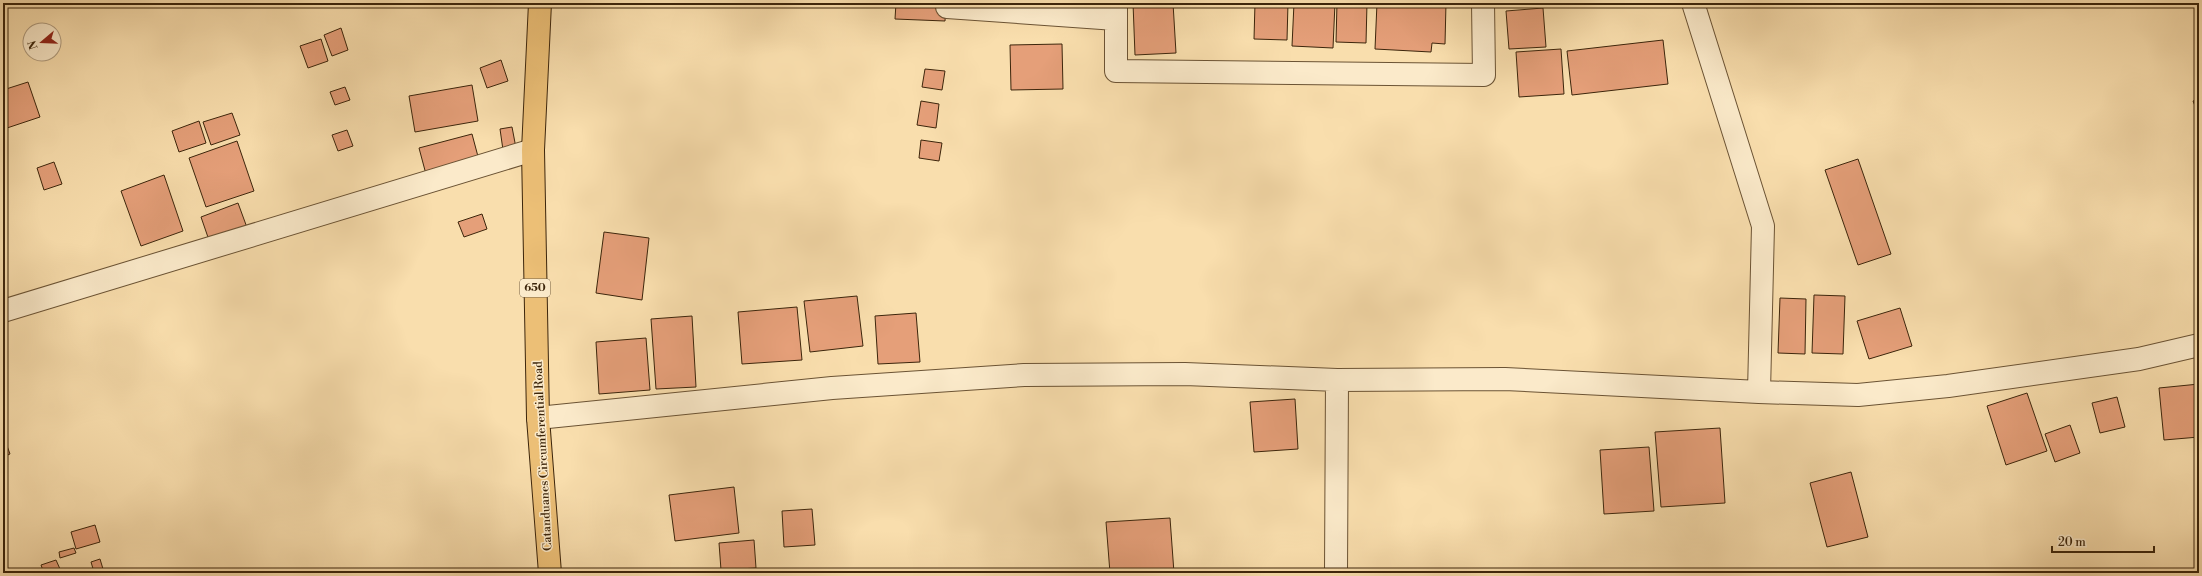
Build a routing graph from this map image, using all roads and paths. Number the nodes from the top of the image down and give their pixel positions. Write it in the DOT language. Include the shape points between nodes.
graph roads {
  1 [pos="540,3"];
  2 [pos="947,3"];
  3 [pos="1483,3"];
  4 [pos="1692,3"];
  5 [pos="1116,11"];
  6 [pos="533,150"];
  7 [pos="3,311"];
  8 [pos="2199,345"];
  9 [pos="1337,380"];
  10 [pos="1759,392"];
  11 [pos="538,418"];
  12 [pos="550,573"];
  13 [pos="1336,573"];
  1 -- 6 [label="main road, Catanduanes Circumferential Road / 650"];
  2 -- 5 [label="street" via="947,7"];
  3 -- 5 [label="street" via="1484,76 1116,71"];
  4 -- 10 [label="street" via="1762,226"];
  6 -- 7 [label="street"];
  6 -- 11 [label="main road, Catanduanes Circumferential Road / 650"];
  8 -- 10 [label="street" via="2139,358 1904,391 1858,395"];
  9 -- 10 [label="street" via="1505,379"];
  9 -- 11 [label="street" via="1185,374 1024,376 832,388"];
  9 -- 13 [label="street"];
  11 -- 12 [label="main road, Catanduanes Circumferential Road / 650"];
}
